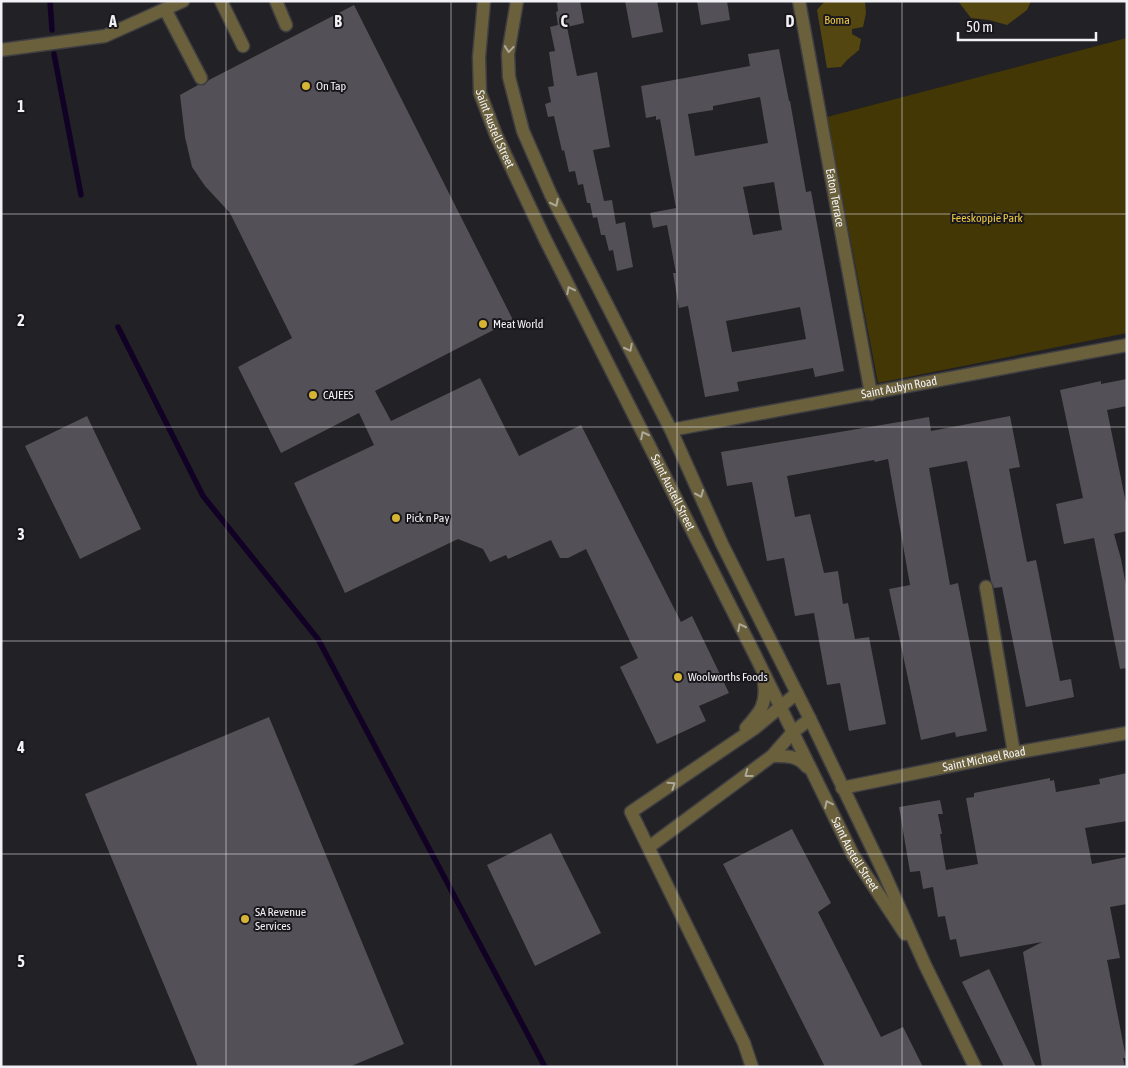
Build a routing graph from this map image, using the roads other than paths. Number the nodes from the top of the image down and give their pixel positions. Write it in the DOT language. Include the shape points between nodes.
graph roads {
  1 [pos="183,1"];
  2 [pos="221,1"];
  3 [pos="276,1"];
  4 [pos="484,1"];
  5 [pos="517,1"];
  6 [pos="799,1"];
  7 [pos="165,9"];
  8 [pos="286,25"];
  9 [pos="244,46"];
  10 [pos="1,50"];
  11 [pos="201,78"];
  12 [pos="1127,345"];
  13 [pos="871,394"];
  14 [pos="671,430"];
  15 [pos="986,587"];
  16 [pos="755,655"];
  17 [pos="797,693"];
  18 [pos="780,708"];
  19 [pos="810,719"];
  20 [pos="793,732"];
  21 [pos="1127,733"];
  22 [pos="729,746"];
  23 [pos="1014,753"];
  24 [pos="772,756"];
  25 [pos="820,786"];
  26 [pos="842,788"];
  27 [pos="650,847"];
  28 [pos="925,965"];
  29 [pos="752,1067"];
  30 [pos="975,1067"];
  1 -- 7 [label="street"];
  2 -- 9 [label="street"];
  3 -- 8 [label="street"];
  16 -- 4 [label="street, Saint Austell Street, one-way" via="545,239 496,135 480,93 479,57"];
  5 -- 14 [label="street, Saint Austell Street, one-way" via="508,54 509,77 523,131 551,196"];
  6 -- 13 [label="street, Eaton Terrace"];
  7 -- 10 [label="street" via="105,36"];
  7 -- 11 [label="street"];
  12 -- 13 [label="street, Saint Aubyn Road"];
  13 -- 14 [label="street, Saint Aubyn Road"];
  14 -- 17 [label="street, Saint Austell Street, one-way" via="722,544"];
  15 -- 23 [label="street"];
  16 -- 18 [label="street, Saint Austell Street"];
  16 -- 22 [label="street" via="764,677 764,704"];
  17 -- 18 [label="street"];
  17 -- 19 [label="street, Saint Austell Street"];
  18 -- 20 [label="street, Saint Austell Street"];
  18 -- 22 [label="street"];
  19 -- 20 [label="street"];
  19 -- 26 [label="street, Saint Austell Street"];
  20 -- 24 [label="street"];
  20 -- 25 [label="street, Saint Austell Street"];
  21 -- 23 [label="street, Saint Michael Road"];
  27 -- 22 [label="street, one-way" via="631,812"];
  23 -- 26 [label="street, Saint Michael Road"];
  24 -- 25 [label="street" via="793,756"];
  24 -- 27 [label="street, one-way"];
  28 -- 25 [label="street, Saint Austell Street, one-way" via="853,855"];
  26 -- 28 [label="street, Saint Austell Street"];
  27 -- 29 [label="street" via="744,1043"];
  28 -- 30 [label="street, Saint Austell Street"];
}
